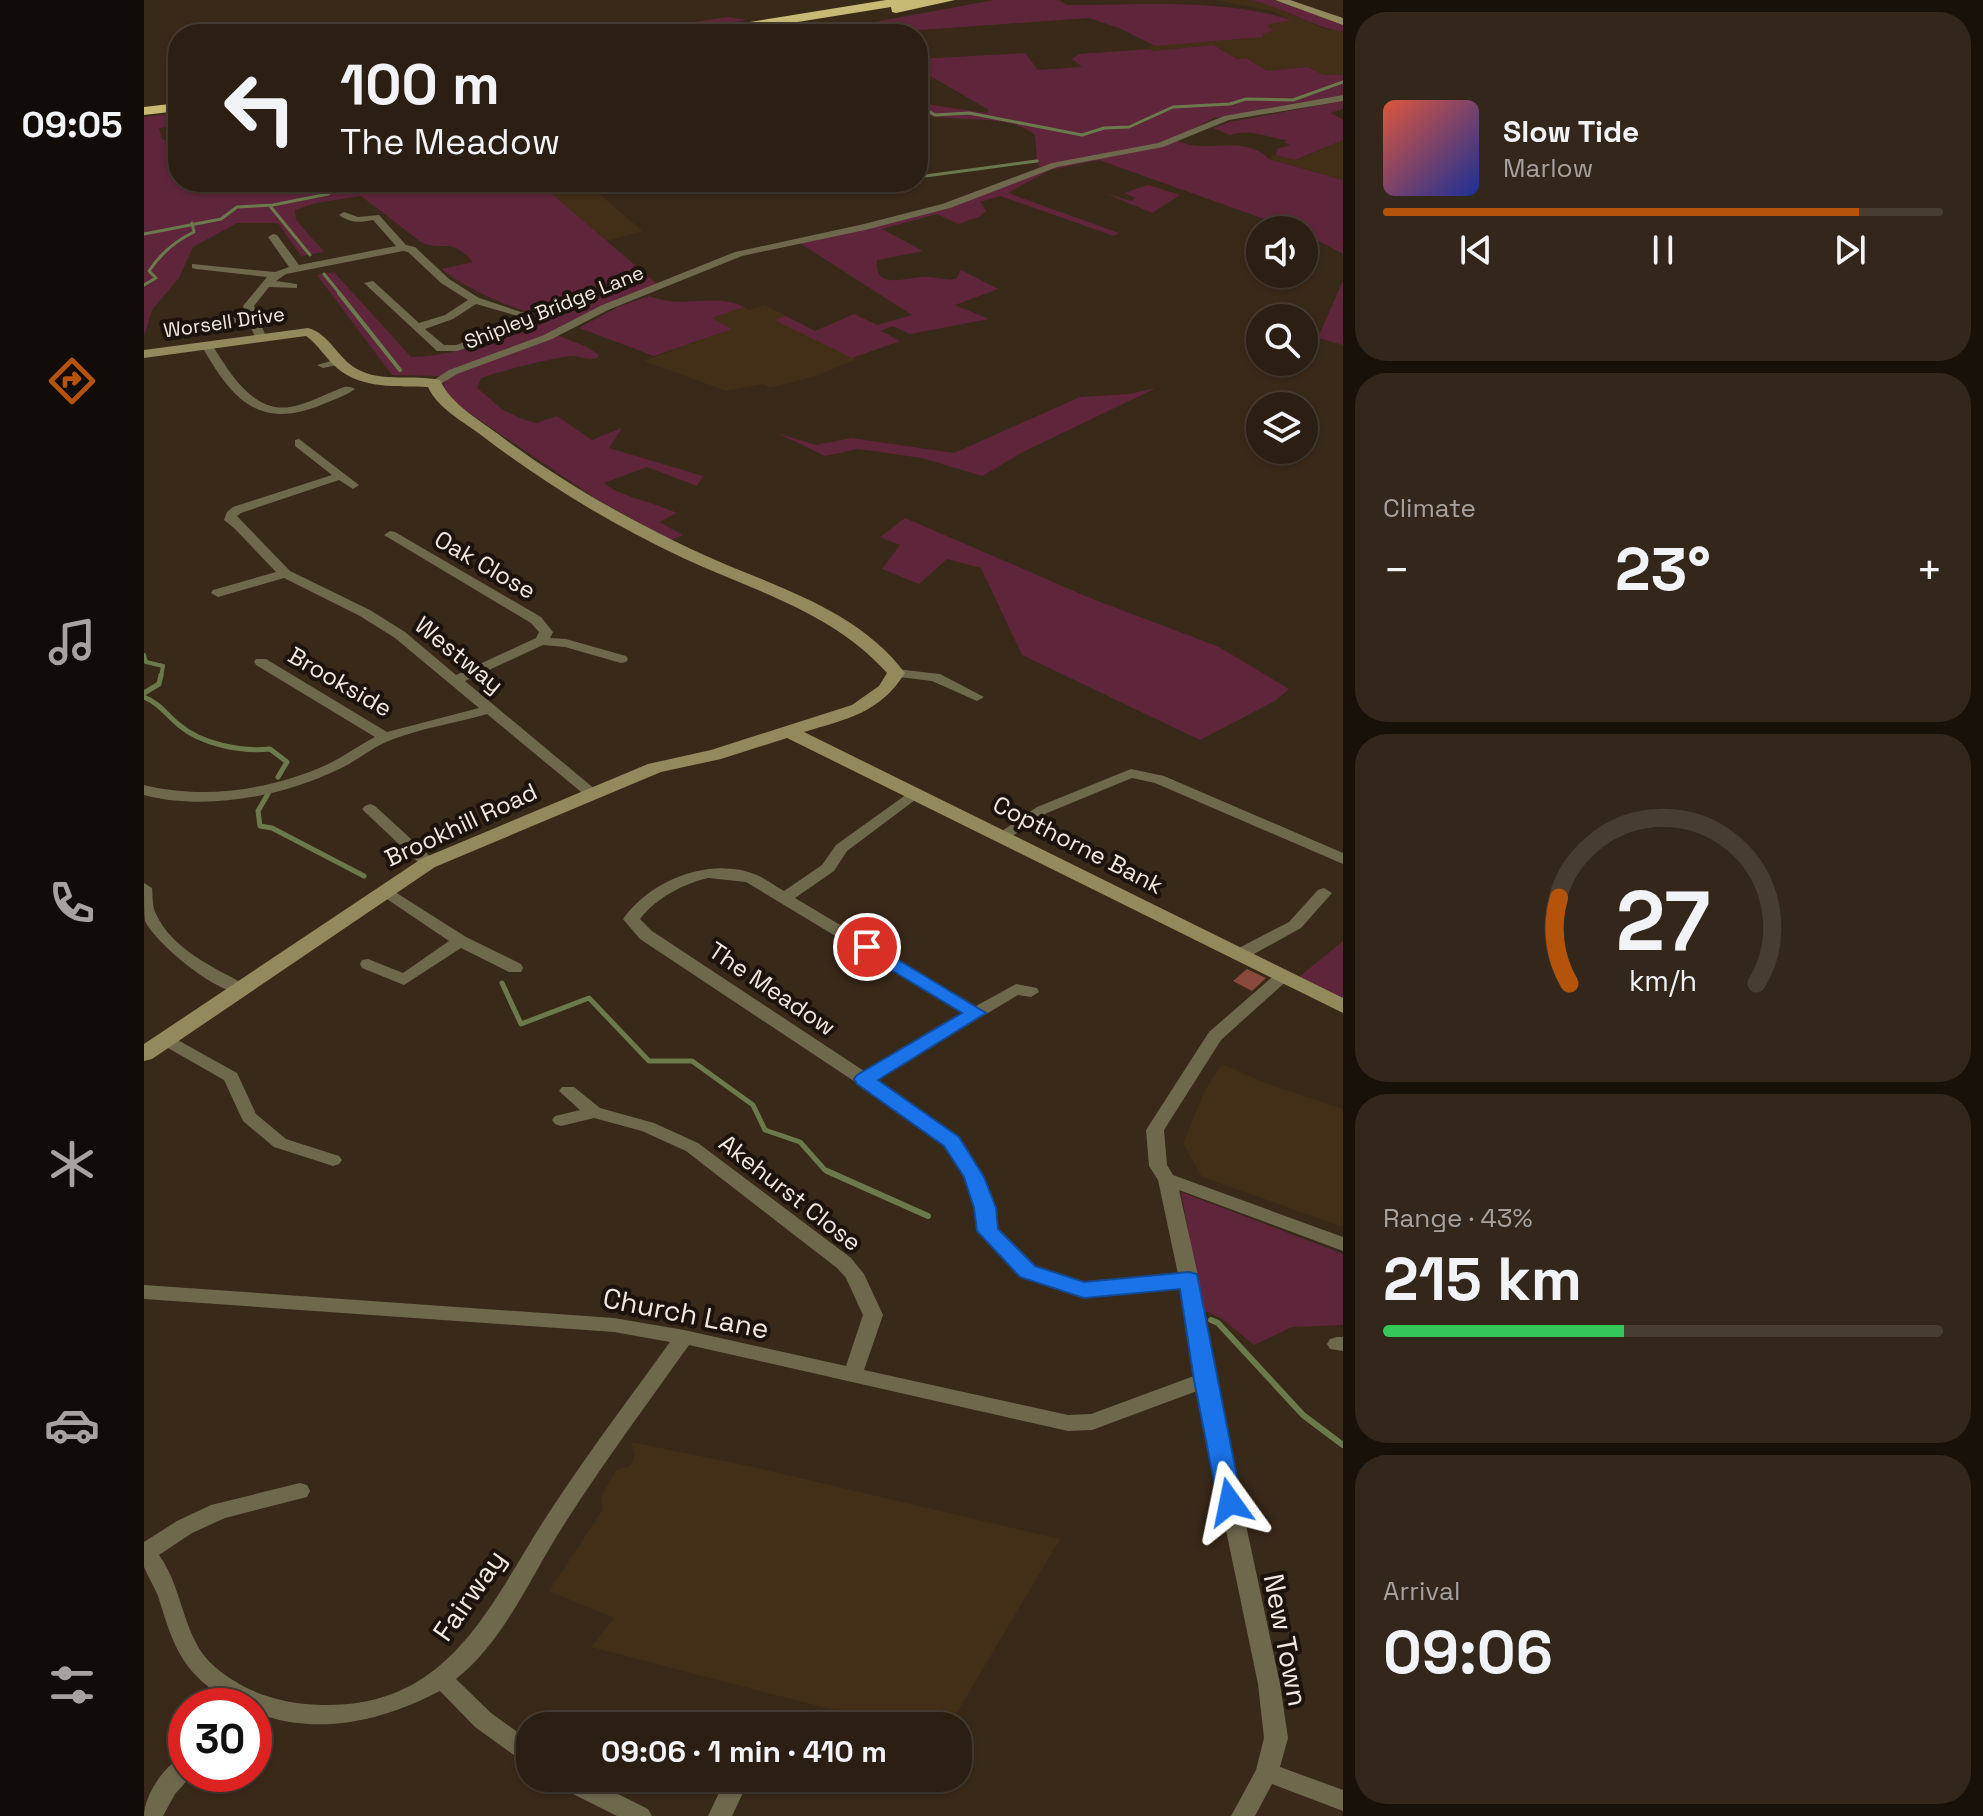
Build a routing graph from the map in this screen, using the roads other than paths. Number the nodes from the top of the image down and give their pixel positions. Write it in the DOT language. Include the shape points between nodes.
graph roads {
  1 [pos="909,0"];
  2 [pos="949,0"];
  3 [pos="1280,0"];
  4 [pos="1343,22"];
  5 [pos="761,24"];
  6 [pos="807,24"];
  7 [pos="1343,98"];
  8 [pos="168,100"];
  9 [pos="144,103"];
  10 [pos="168,108"];
  11 [pos="144,111"];
  12 [pos="344,215"];
  13 [pos="273,237"];
  14 [pos="403,248"];
  15 [pos="203,253"];
  16 [pos="295,267"];
  17 [pos="270,279"];
  18 [pos="369,283"];
  19 [pos="293,286"];
  20 [pos="475,300"];
  21 [pos="528,316"];
  22 [pos="251,317"];
  23 [pos="180,328"];
  24 [pos="416,328"];
  25 [pos="503,333"];
  26 [pos="260,337"];
  27 [pos="207,345"];
  28 [pos="144,354"];
  29 [pos="435,383"];
  30 [pos="349,389"];
  31 [pos="299,443"];
  32 [pos="340,476"];
  33 [pos="353,485"];
  34 [pos="390,535"];
  35 [pos="285,574"];
  36 [pos="217,593"];
  37 [pos="541,641"];
  38 [pos="624,660"];
  39 [pos="261,662"];
  40 [pos="896,673"];
  41 [pos="456,680"];
  42 [pos="977,697"];
  43 [pos="491,709"];
  44 [pos="790,732"];
  45 [pos="385,737"];
  46 [pos="144,790"];
  47 [pos="591,793"];
  48 [pos="914,794"];
  49 [pos="370,809"];
  50 [pos="1003,836"];
  51 [pos="1343,859"];
  52 [pos="428,863"];
  53 [pos="144,888"];
  54 [pos="384,890"];
  55 [pos="1316,896"];
  56 [pos="785,897"];
  57 [pos="146,913"];
  58 [pos="460,941"];
  59 [pos="1239,955"];
  60 [pos="368,964"];
  61 [pos="515,968"];
  62 [pos="1283,977"];
  63 [pos="1021,988"];
  64 [pos="240,989"];
  65 [pos="1343,1006"];
  66 [pos="976,1013"];
  67 [pos="167,1040"];
  68 [pos="144,1054"];
  69 [pos="864,1079"];
  70 [pos="568,1091"];
  71 [pos="594,1112"];
  72 [pos="561,1120"];
  73 [pos="333,1160"];
  74 [pos="1167,1179"];
  75 [pos="1343,1244"];
  76 [pos="1189,1280"];
  77 [pos="144,1292"];
  78 [pos="684,1337"];
  79 [pos="852,1376"];
  80 [pos="1205,1380"];
  81 [pos="300,1491"];
  82 [pos="145,1552"];
  83 [pos="441,1678"];
  84 [pos="222,1688"];
  85 [pos="272,1710"];
  86 [pos="516,1744"];
  87 [pos="1267,1772"];
  88 [pos="168,1786"];
  89 [pos="591,1792"];
  90 [pos="731,1792"];
  91 [pos="1343,1801"];
  92 [pos="151,1816"];
  93 [pos="640,1816"];
  94 [pos="720,1816"];
  95 [pos="1243,1816"];
  1 -- 5 [label="highway"];
  2 -- 6 [label="highway"];
  3 -- 4 [label="street"];
  7 -- 29 [label="street, Shipley Bridge Lane" via="1227,118 1160,145 1055,165 946,206 739,254"];
  8 -- 9 [label="highway"];
  10 -- 11 [label="highway"];
  12 -- 14 [label="street" via="357,220 374,215"];
  13 -- 16 [label="street"];
  14 -- 16 [label="street"];
  14 -- 20 [label="street"];
  15 -- 17 [label="street" via="195,272"];
  16 -- 17 [label="street"];
  17 -- 19 [label="street"];
  17 -- 22 [label="street" via="249,303"];
  18 -- 24 [label="street"];
  20 -- 21 [label="street"];
  20 -- 24 [label="street" via="449,317"];
  22 -- 23 [label="street"];
  22 -- 26 [label="street"];
  24 -- 25 [label="street" via="441,349"];
  26 -- 27 [label="street, Worsell Drive"];
  26 -- 29 [label="street, Worsell Drive" via="308,332 321,340 331,363 354,374"];
  27 -- 28 [label="street, Worsell Drive"];
  27 -- 30 [label="street" via="241,391 273,416"];
  29 -- 40 [label="street" via="444,400 599,510 837,620"];
  31 -- 32 [label="street"];
  32 -- 33 [label="street"];
  32 -- 35 [label="street, Westway" via="231,515 230,520"];
  34 -- 37 [label="street, Oak Close" via="536,620 546,632"];
  35 -- 36 [label="street"];
  35 -- 41 [label="street, Westway" via="365,613"];
  37 -- 38 [label="street"];
  37 -- 41 [label="street"];
  39 -- 45 [label="street, Brookside"];
  40 -- 42 [label="street" via="935,677"];
  40 -- 44 [label="street" via="886,689 858,709"];
  41 -- 43 [label="street, Westway"];
  43 -- 45 [label="street, Brookside"];
  43 -- 47 [label="street, Westway"];
  44 -- 47 [label="street, Brookhill Road" via="655,768"];
  44 -- 48 [label="street, Copthorne Bank"];
  45 -- 46 [label="street" via="328,769 241,793 194,801"];
  47 -- 52 [label="street, Brookhill Road"];
  48 -- 50 [label="street, Copthorne Bank"];
  48 -- 56 [label="street" via="841,848 828,868"];
  49 -- 52 [label="street"];
  50 -- 51 [label="street" via="1042,810 1131,773 1159,779"];
  50 -- 59 [label="street, Copthorne Bank"];
  52 -- 54 [label="street, Brookhill Road"];
  53 -- 57 [label="street"];
  54 -- 58 [label="street"];
  54 -- 64 [label="street, Brookhill Road"];
  55 -- 59 [label="street" via="1295,925"];
  56 -- 66 [label="street, The Meadow"];
  56 -- 69 [label="street, The Meadow" via="751,878 718,873 695,877 644,902 631,919 646,935"];
  57 -- 64 [label="street" via="186,959"];
  58 -- 60 [label="street" via="404,980"];
  58 -- 61 [label="street"];
  59 -- 62 [label="street, Copthorne Bank"];
  62 -- 65 [label="street, Copthorne Bank"];
  62 -- 74 [label="street, New Town" via="1215,1036 1155,1130 1158,1166"];
  63 -- 66 [label="street"];
  64 -- 67 [label="street, Brookhill Road"];
  66 -- 69 [label="street"];
  67 -- 68 [label="street, Brookhill Road"];
  67 -- 73 [label="street" via="231,1077 249,1117 280,1143"];
  69 -- 76 [label="street, The Meadow" via="952,1141 974,1177 988,1231 1028,1271 1084,1290"];
  70 -- 71 [label="street, Akehurst Close"];
  71 -- 72 [label="street, Akehurst Close"];
  71 -- 79 [label="street, Akehurst Close" via="648,1127 692,1147 844,1263 873,1315"];
  74 -- 75 [label="street"];
  74 -- 76 [label="street, New Town"];
  76 -- 80 [label="street, New Town"];
  77 -- 78 [label="street, Church Lane" via="614,1325"];
  78 -- 79 [label="street, Church Lane"];
  78 -- 83 [label="street, Fairway" via="499,1610 463,1660"];
  79 -- 80 [label="street, Church Lane" via="1068,1423 1092,1422"];
  80 -- 87 [label="street, New Town" via="1269,1684 1276,1738"];
  81 -- 82 [label="street" via="201,1516"];
  82 -- 84 [label="street, Fairway" via="163,1579 190,1655"];
  83 -- 85 [label="street, Fairway" via="394,1702 321,1716"];
  83 -- 86 [label="street"];
  87 -- 91 [label="street"];
  87 -- 95 [label="street, New Town"];
  88 -- 92 [label="street"];
  89 -- 93 [label="street"];
  90 -- 94 [label="street"];
}
